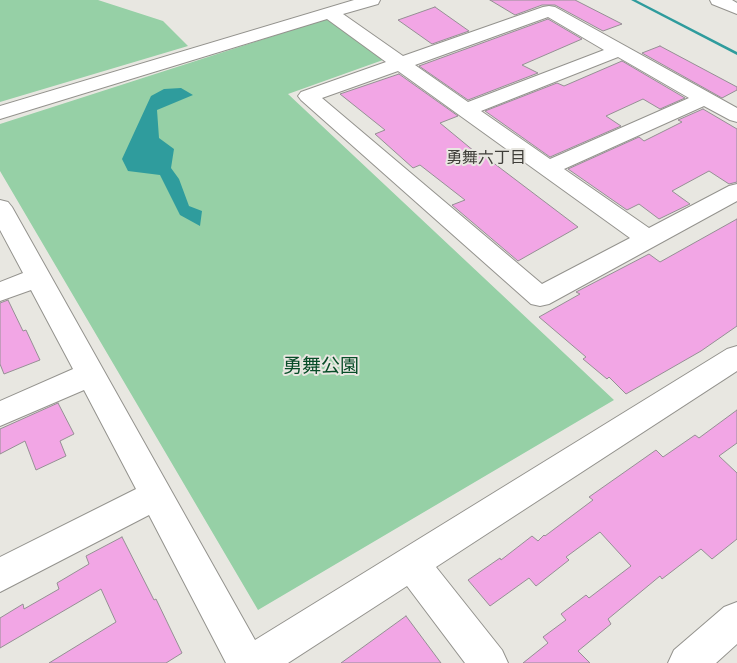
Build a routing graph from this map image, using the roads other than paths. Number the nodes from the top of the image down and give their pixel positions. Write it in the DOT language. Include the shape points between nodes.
graph roads {
  1 [pos="372,0"];
  2 [pos="718,0"];
  3 [pos="737,9"];
  4 [pos="330,12"];
  5 [pos="620,50"];
  6 [pos="400,62"];
  7 [pos="705,98"];
  8 [pos="467,109"];
  9 [pos="0,114"];
  10 [pos="737,116"];
  11 [pos="548,168"];
  12 [pos="737,191"];
  13 [pos="0,206"];
  14 [pos="648,239"];
  15 [pos="38,277"];
  16 [pos="0,292"];
  17 [pos="737,357"];
  18 [pos="90,374"];
  19 [pos="0,414"];
  20 [pos="156,495"];
  21 [pos="411,563"];
  22 [pos="0,575"];
  23 [pos="737,620"];
  24 [pos="247,663"];
  25 [pos="254,663"];
  26 [pos="489,663"];
  27 [pos="687,663"];
  1 -- 4 [label="street"];
  2 -- 3 [label="street"];
  4 -- 6 [label="street"];
  4 -- 9 [label="street"];
  5 -- 6 [label="street" via="549,11"];
  5 -- 7 [label="street"];
  5 -- 8 [label="street"];
  6 -- 8 [label="street"];
  6 -- 14 [label="street" via="308,96 540,298"];
  7 -- 10 [label="street"];
  7 -- 11 [label="street"];
  8 -- 11 [label="street"];
  11 -- 14 [label="street"];
  12 -- 14 [label="street"];
  13 -- 15 [label="street"];
  15 -- 16 [label="street"];
  15 -- 18 [label="street"];
  17 -- 21 [label="street"];
  18 -- 19 [label="street"];
  18 -- 20 [label="street"];
  20 -- 22 [label="street"];
  20 -- 24 [label="street"];
  21 -- 25 [label="street"];
  21 -- 26 [label="street"];
  23 -- 27 [label="street"];
}
